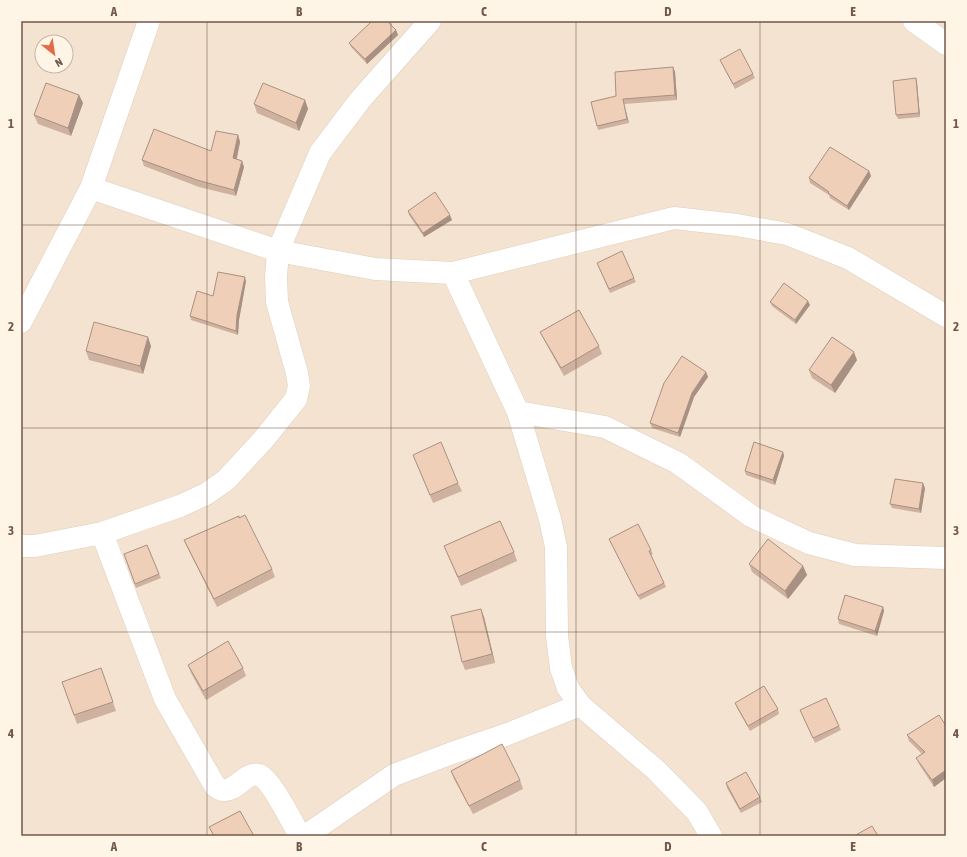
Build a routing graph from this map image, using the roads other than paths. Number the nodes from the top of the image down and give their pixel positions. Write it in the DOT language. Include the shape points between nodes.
graph roads {
  1 [pos="148,21"];
  2 [pos="430,21"];
  3 [pos="914,21"];
  4 [pos="946,44"];
  5 [pos="91,188"];
  6 [pos="278,251"];
  7 [pos="453,272"];
  8 [pos="946,316"];
  9 [pos="21,322"];
  10 [pos="518,412"];
  11 [pos="102,532"];
  12 [pos="21,546"];
  13 [pos="946,558"];
  14 [pos="580,705"];
  15 [pos="300,836"];
  16 [pos="305,836"];
  17 [pos="711,836"];
  1 -- 5 [label="street"];
  2 -- 6 [label="street" via="360,100 320,153"];
  3 -- 4 [label="street"];
  5 -- 6 [label="street"];
  5 -- 9 [label="street"];
  6 -- 7 [label="street" via="375,269"];
  6 -- 11 [label="street" via="277,302 297,373 299,386 296,399 226,480 206,494 180,506"];
  7 -- 8 [label="street" via="674,218 737,224 787,234 848,258"];
  7 -- 10 [label="street"];
  10 -- 13 [label="street" via="605,427 678,463 751,516 809,544 855,555"];
  10 -- 14 [label="street" via="556,547 557,636 561,668 568,688"];
  11 -- 12 [label="street" via="35,546"];
  11 -- 15 [label="street" via="165,699 215,786 224,790 251,775 259,775 268,782"];
  14 -- 16 [label="street" via="394,775"];
  14 -- 17 [label="street" via="656,770 698,812"];
}
